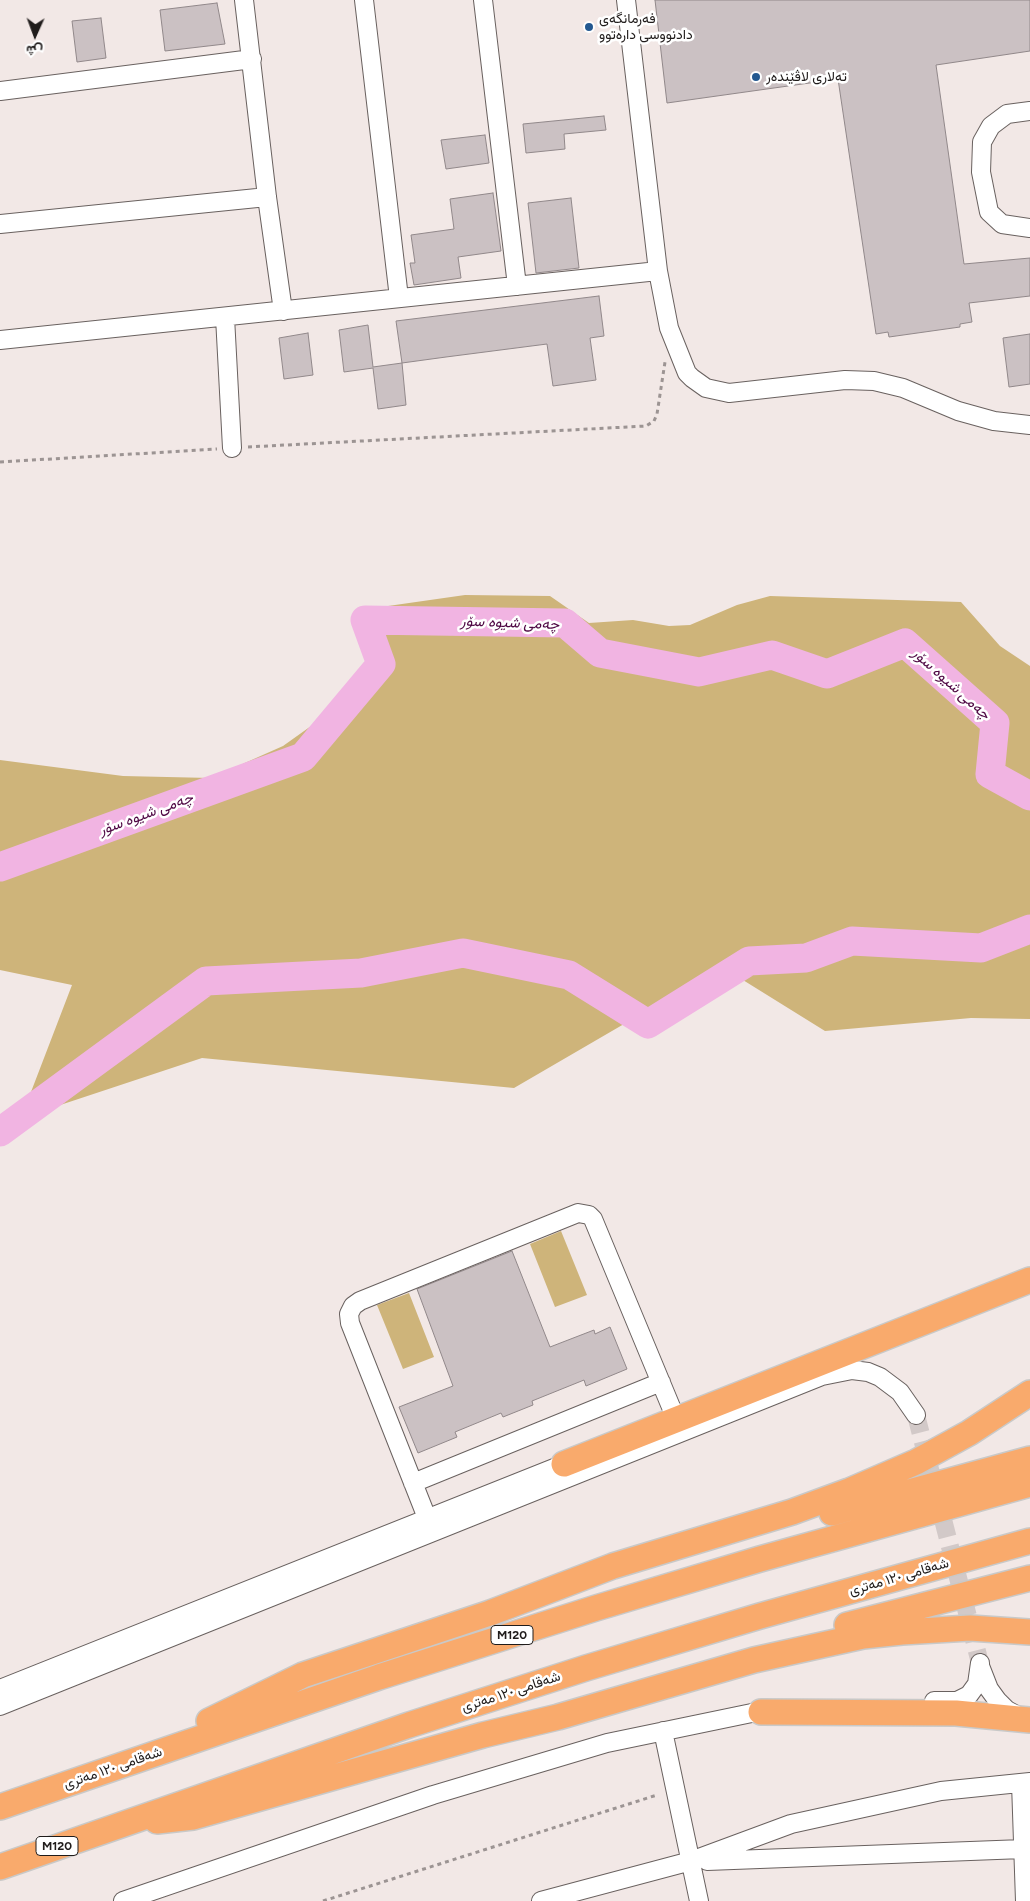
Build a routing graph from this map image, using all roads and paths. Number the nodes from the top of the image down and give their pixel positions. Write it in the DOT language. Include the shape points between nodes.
graph roads {
  1 [pos="244,0"];
  2 [pos="364,0"];
  3 [pos="483,0"];
  4 [pos="626,0"];
  5 [pos="252,59"];
  6 [pos="0,92"];
  7 [pos="1030,111"];
  8 [pos="267,197"];
  9 [pos="0,224"];
  10 [pos="1030,228"];
  11 [pos="658,270"];
  12 [pos="517,286"];
  13 [pos="398,298"];
  14 [pos="283,310"];
  15 [pos="225,317"];
  16 [pos="669,328"];
  17 [pos="0,340"];
  18 [pos="1030,425"];
  19 [pos="232,448"];
  20 [pos="0,462"];
  21 [pos="1030,1280"];
  22 [pos="660,1382"];
  23 [pos="1030,1393"];
  24 [pos="916,1415"];
  25 [pos="676,1419"];
  26 [pos="1030,1459"];
  27 [pos="564,1464"];
  28 [pos="413,1483"];
  29 [pos="1030,1484"];
  30 [pos="428,1518"];
  31 [pos="1030,1541"];
  32 [pos="1030,1578"];
  33 [pos="490,1613"];
  34 [pos="1030,1632"];
  35 [pos="0,1689"];
  36 [pos="0,1706"];
  37 [pos="761,1712"];
  38 [pos="1026,1719"];
  39 [pos="663,1731"];
  40 [pos="483,1734"];
  41 [pos="112,1768"];
  42 [pos="1026,1782"];
  43 [pos="657,1795"];
  44 [pos="0,1807"];
  45 [pos="113,1826"];
  46 [pos="1024,1849"];
  47 [pos="691,1861"];
  48 [pos="3,1866"];
  49 [pos="123,1901"];
  50 [pos="323,1901"];
  51 [pos="541,1901"];
  52 [pos="699,1901"];
  53 [pos="1025,1901"];
  1 -- 5 [label="street"];
  2 -- 13 [label="street"];
  3 -- 12 [label="street"];
  4 -- 11 [label="street"];
  5 -- 6 [label="street"];
  5 -- 8 [label="street"];
  7 -- 10 [label="street" via="1007,114 991,126 982,142 981,172 989,212 1002,224"];
  8 -- 9 [label="street"];
  8 -- 14 [label="street"];
  11 -- 12 [label="street"];
  11 -- 16 [label="street"];
  12 -- 13 [label="street"];
  13 -- 14 [label="street"];
  14 -- 15 [label="street"];
  15 -- 17 [label="street"];
  15 -- 19 [label="street"];
  16 -- 18 [label="street" via="687,372 714,390 730,393 844,380 874,381 904,388 985,418"];
  16 -- 19 [label="path" via="657,414 654,421 646,426"];
  19 -- 20 [label="path"];
  21 -- 25 [label="highway"];
  22 -- 25 [label="street"];
  22 -- 28 [label="street"];
  22 -- 28 [label="street" via="593,1219 585,1213 578,1213 360,1301 349,1314 350,1323"];
  23 -- 33 [label="highway" via="969,1433 850,1492 613,1566"];
  24 -- 36 [label="street" via="900,1392 868,1372 852,1370 822,1376"];
  25 -- 27 [label="highway"];
  26 -- 33 [label="highway" via="698,1549"];
  27 -- 30 [label="street"];
  28 -- 30 [label="street"];
  29 -- 41 [label="highway, شەقامی ١٢٠ مەتری / M120" via="596,1608 379,1677"];
  30 -- 35 [label="street"];
  31 -- 45 [label="highway, شەقامی ١٢٠ مەتری / M120" via="586,1668"];
  32 -- 40 [label="highway" via="753,1650 614,1690"];
  33 -- 41 [label="highway" via="303,1675"];
  34 -- 40 [label="highway" via="970,1628 863,1636 754,1660 558,1717"];
  37 -- 38 [label="highway" via="956,1713"];
  37 -- 38 [label="street" via="819,1702 956,1701 974,1690 980,1664 989,1689 997,1700 1007,1710"];
  37 -- 39 [label="street"];
  39 -- 47 [label="street"];
  39 -- 49 [label="street" via="607,1743 442,1792"];
  40 -- 45 [label="highway" via="193,1817"];
  41 -- 44 [label="highway, شەقامی ١٢٠ مەتری / M120"];
  42 -- 46 [label="street"];
  42 -- 47 [label="street" via="941,1791 790,1824"];
  43 -- 50 [label="path"];
  45 -- 48 [label="highway, شەقامی ١٢٠ مەتری / M120"];
  46 -- 47 [label="street"];
  46 -- 53 [label="street"];
  47 -- 51 [label="street"];
  47 -- 52 [label="street"];
}
